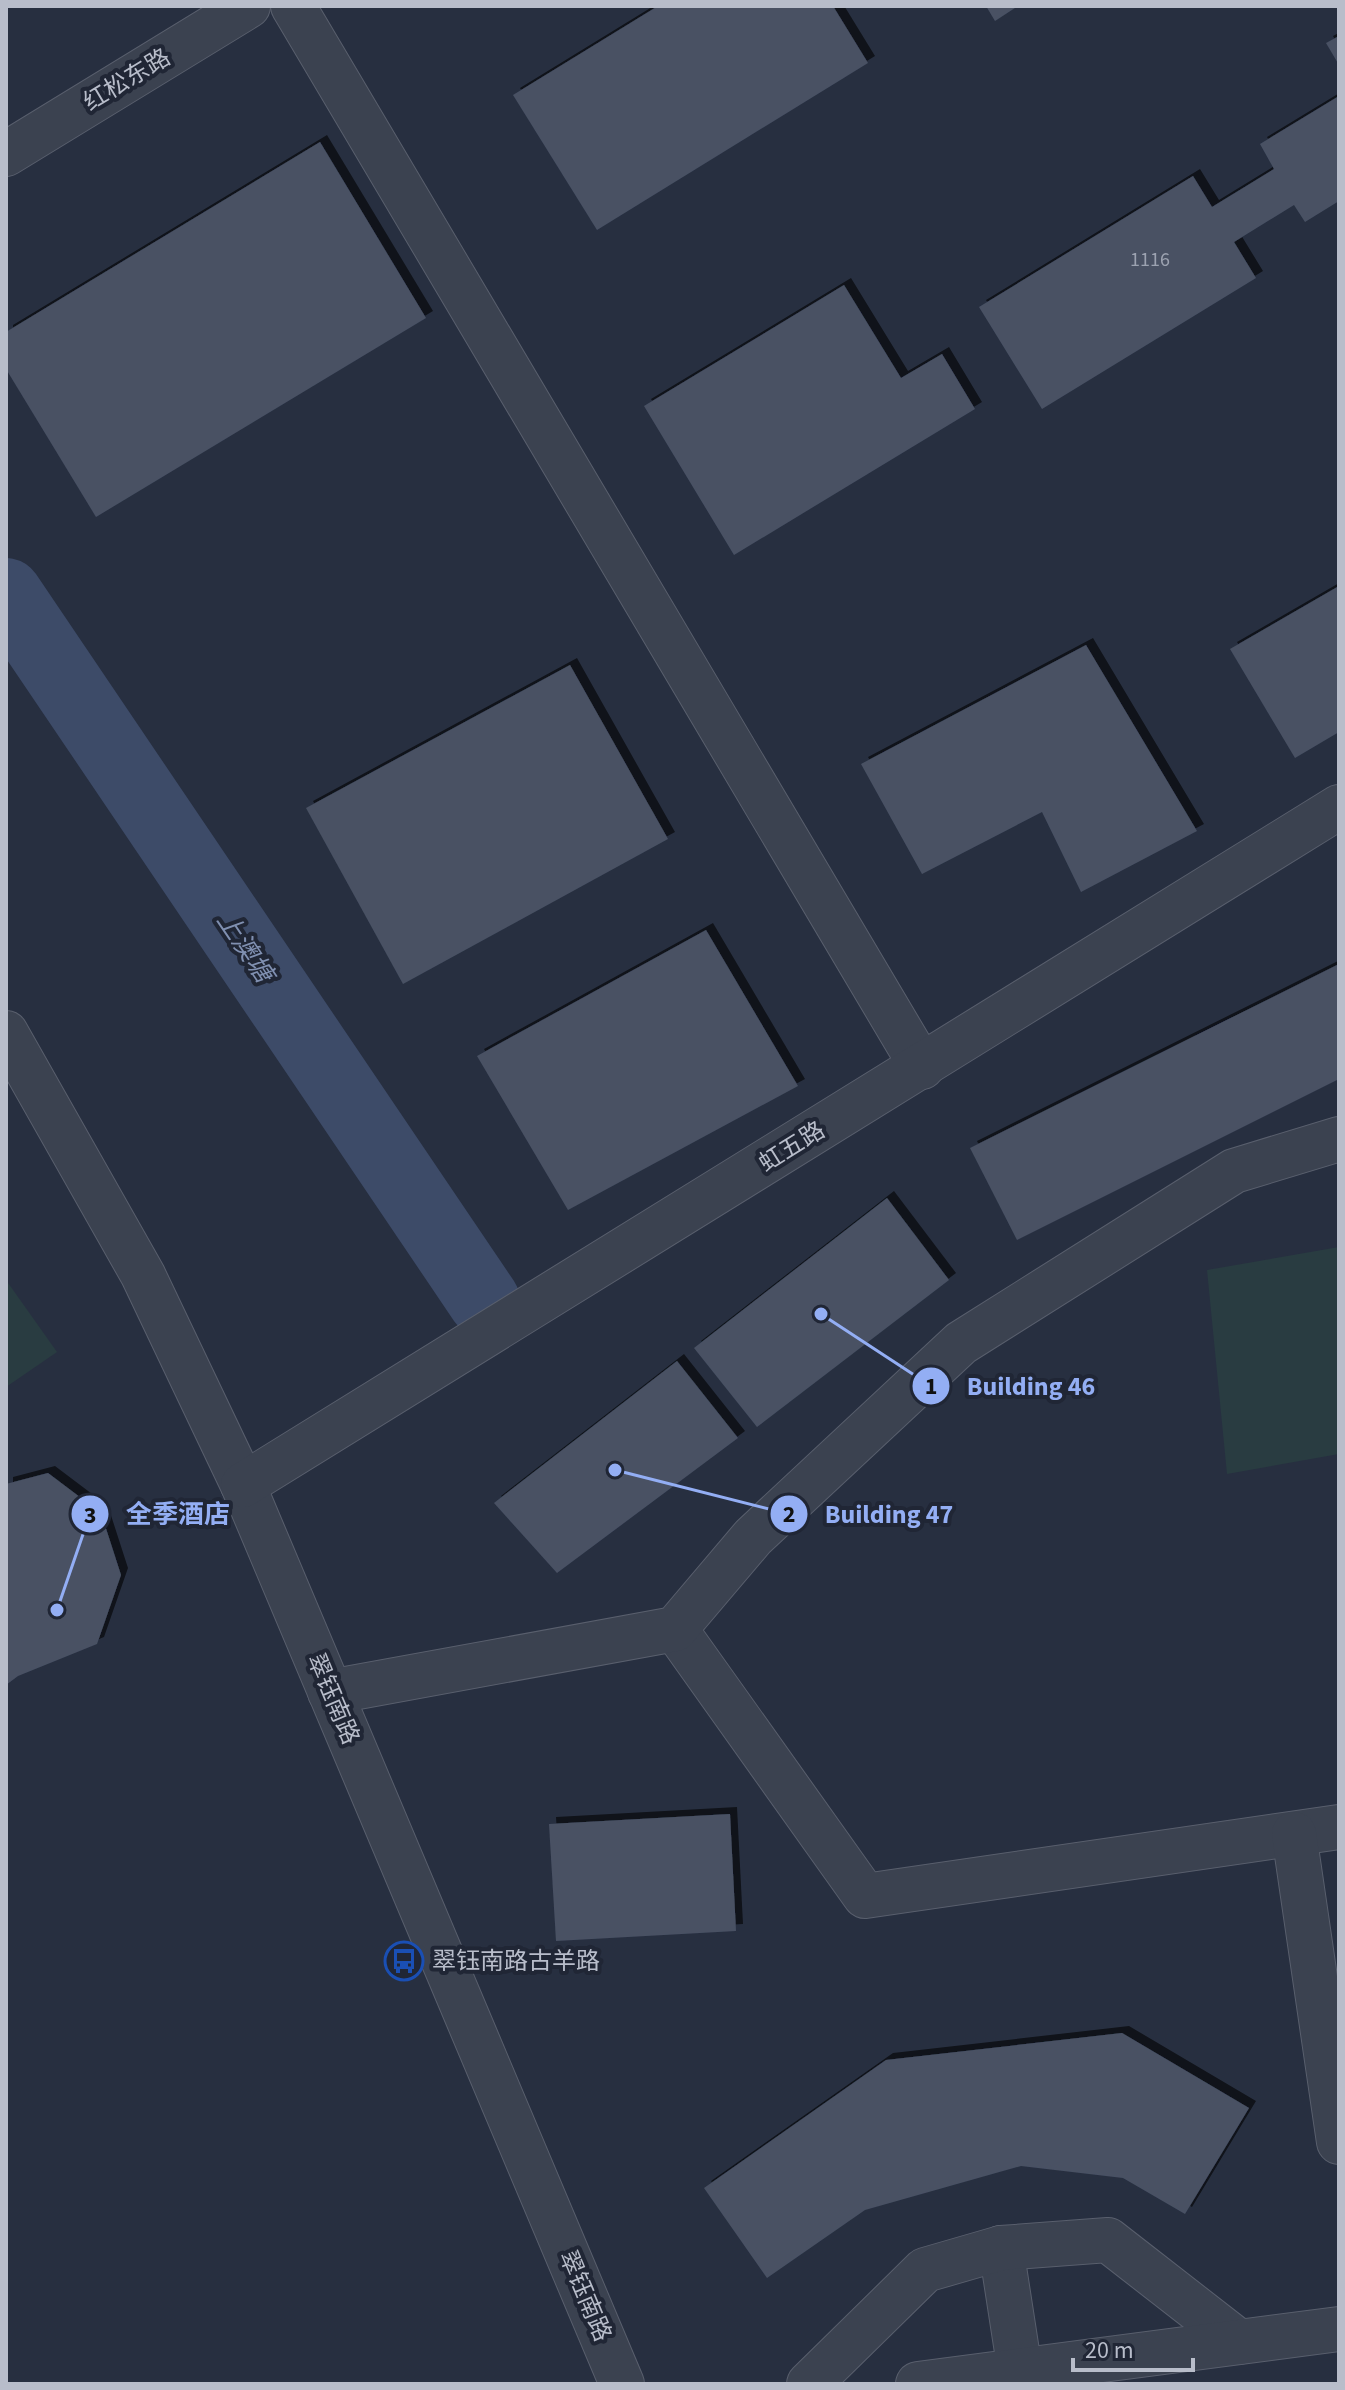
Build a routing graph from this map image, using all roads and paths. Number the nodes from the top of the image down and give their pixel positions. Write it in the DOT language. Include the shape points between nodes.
graph roads {
  1 [pos="248,6"];
  2 [pos="293,6"];
  3 [pos="6,154"];
  4 [pos="1339,807"];
  5 [pos="6,1033"];
  6 [pos="922,1067"];
  7 [pos="1339,1139"];
  8 [pos="243,1485"];
  9 [pos="675,1629"];
  10 [pos="330,1692"];
  11 [pos="1339,1827"];
  12 [pos="1294,1834"];
  13 [pos="1339,2142"];
  14 [pos="1001,2248"];
  15 [pos="1339,2329"];
  16 [pos="1239,2342"];
  17 [pos="1020,2371"];
  18 [pos="622,2384"];
  19 [pos="809,2384"];
  20 [pos="918,2384"];
  1 -- 3 [label="street, 红松东路"];
  2 -- 6 [label="street"];
  4 -- 6 [label="street, 虹五路"];
  5 -- 8 [label="street, 翠钰南路" via="143,1275"];
  6 -- 8 [label="street, 虹五路"];
  7 -- 9 [label="street" via="1234,1171 961,1343 753,1537"];
  8 -- 10 [label="street, 翠钰南路"];
  9 -- 10 [label="street"];
  9 -- 12 [label="street" via="865,1896"];
  10 -- 18 [label="street, 翠钰南路"];
  11 -- 12 [label="street"];
  12 -- 13 [label="street"];
  14 -- 16 [label="street" via="1108,2240"];
  14 -- 17 [label="street"];
  14 -- 19 [label="street" via="925,2270"];
  15 -- 16 [label="street"];
  16 -- 17 [label="street"];
  17 -- 20 [label="street"];
}
